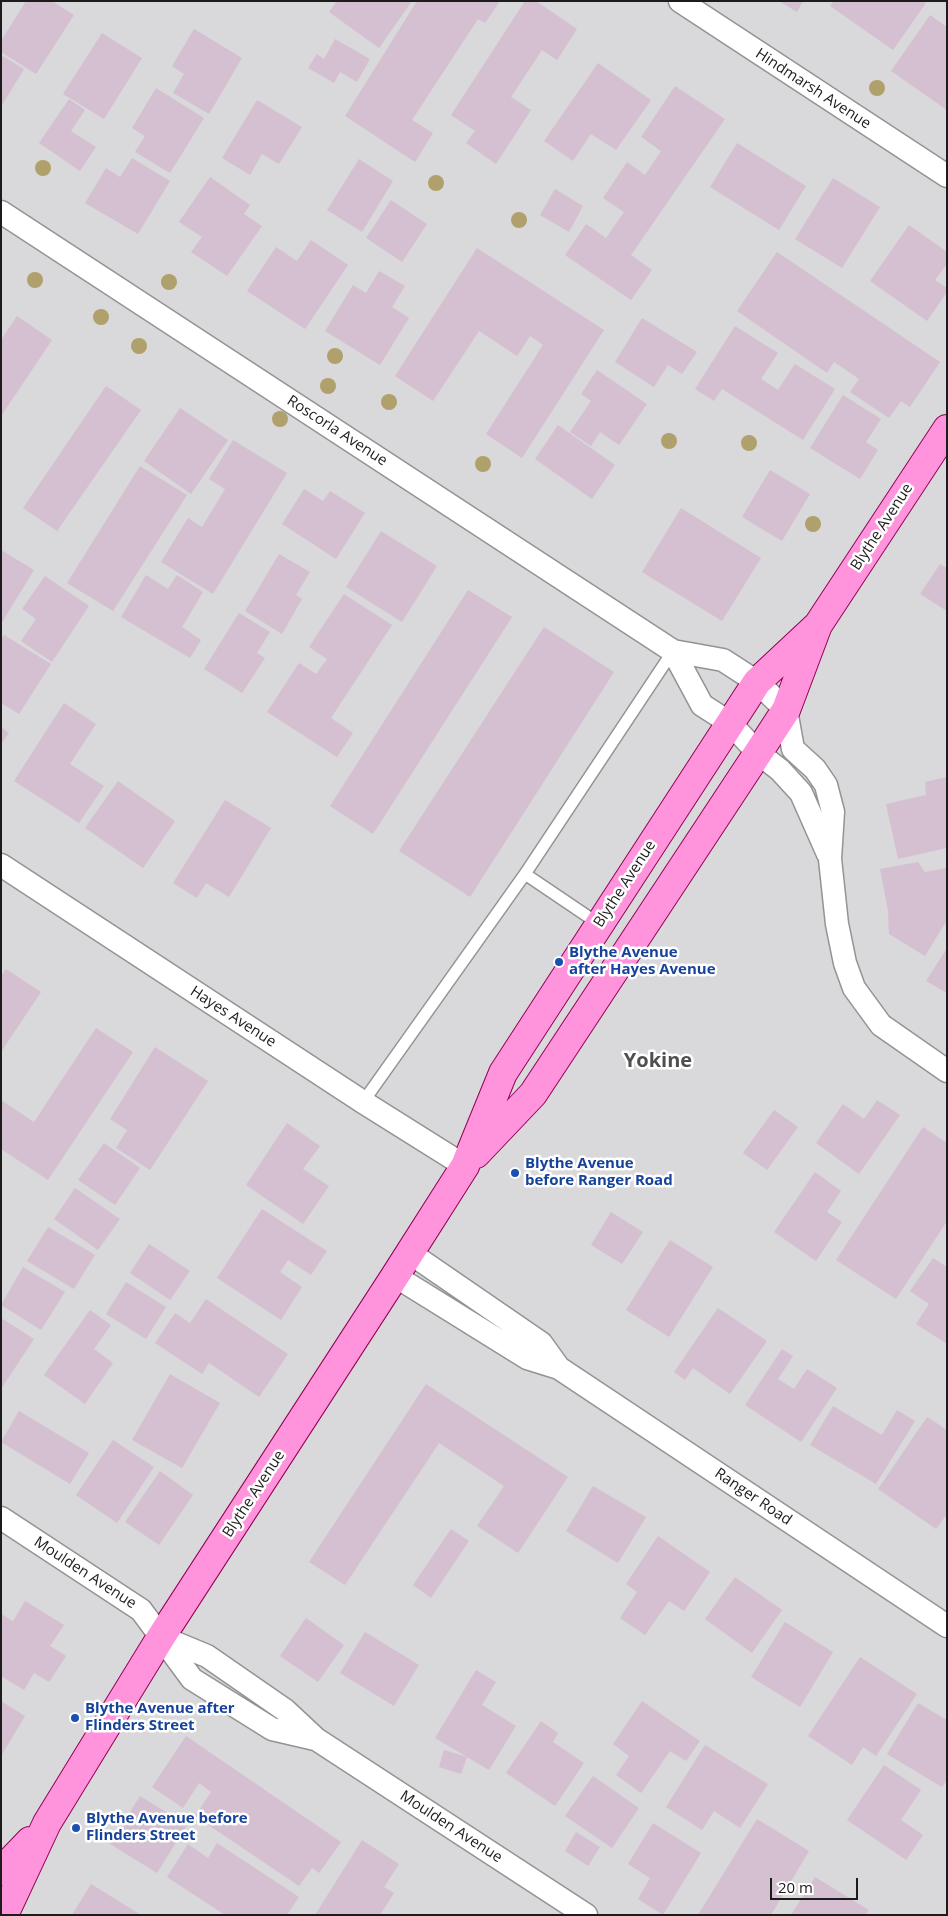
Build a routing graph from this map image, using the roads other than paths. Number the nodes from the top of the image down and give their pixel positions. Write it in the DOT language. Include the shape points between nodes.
graph roads {
  1 [pos="680,1"];
  2 [pos="947,176"];
  3 [pos="1,212"];
  4 [pos="947,429"];
  5 [pos="818,626"];
  6 [pos="673,651"];
  7 [pos="757,682"];
  8 [pos="786,710"];
  9 [pos="730,723"];
  10 [pos="758,753"];
  11 [pos="830,859"];
  12 [pos="1,865"];
  13 [pos="525,874"];
  14 [pos="599,924"];
  15 [pos="947,1071"];
  16 [pos="362,1102"];
  17 [pos="465,1166"];
  18 [pos="410,1253"];
  19 [pos="396,1276"];
  20 [pos="559,1368"];
  21 [pos="1,1518"];
  22 [pos="947,1626"];
  23 [pos="161,1637"];
  24 [pos="47,1824"];
  25 [pos="1,1871"];
  26 [pos="4,1915"];
  27 [pos="586,1915"];
  1 -- 2 [label="street, Hindmarsh Avenue"];
  3 -- 6 [label="street, Roscorla Avenue"];
  4 -- 5 [label="main road, Blythe Avenue"];
  5 -- 7 [label="main road, Blythe Avenue"];
  5 -- 8 [label="main road, Blythe Avenue"];
  6 -- 7 [label="street, Roscorla Avenue" via="723,660"];
  6 -- 9 [label="street, Roscorla Avenue" via="702,705"];
  6 -- 13 [label="lane"];
  7 -- 8 [label="street, Roscorla Avenue"];
  7 -- 9 [label="main road, Blythe Avenue"];
  8 -- 10 [label="main road, Blythe Avenue"];
  8 -- 11 [label="street" via="792,748 815,769 826,785 833,812"];
  9 -- 10 [label="street, Roscorla Avenue"];
  9 -- 14 [label="main road, Blythe Avenue"];
  10 -- 11 [label="street, Roscorla Avenue" via="780,770 801,793"];
  10 -- 17 [label="main road, Blythe Avenue" via="532,1094"];
  11 -- 15 [label="street" via="836,924 854,988 880,1025"];
  12 -- 16 [label="street, Hayes Avenue"];
  13 -- 14 [label="lane"];
  13 -- 16 [label="lane"];
  14 -- 17 [label="main road, Blythe Avenue" via="503,1073"];
  16 -- 17 [label="street, Hayes Avenue"];
  17 -- 18 [label="main road, Blythe Avenue"];
  18 -- 19 [label="main road, Blythe Avenue"];
  18 -- 20 [label="street, Ranger Road" via="540,1343"];
  19 -- 20 [label="street, Ranger Road" via="527,1358"];
  19 -- 23 [label="main road, Blythe Avenue"];
  20 -- 22 [label="street, Ranger Road"];
  21 -- 23 [label="street, Moulden Avenue" via="141,1610"];
  23 -- 24 [label="main road, Blythe Avenue"];
  23 -- 27 [label="street, Moulden Avenue" via="192,1679 272,1729 316,1739"];
  24 -- 25 [label="main road, Blythe Avenue"];
  24 -- 26 [label="main road, Blythe Avenue"];
}
